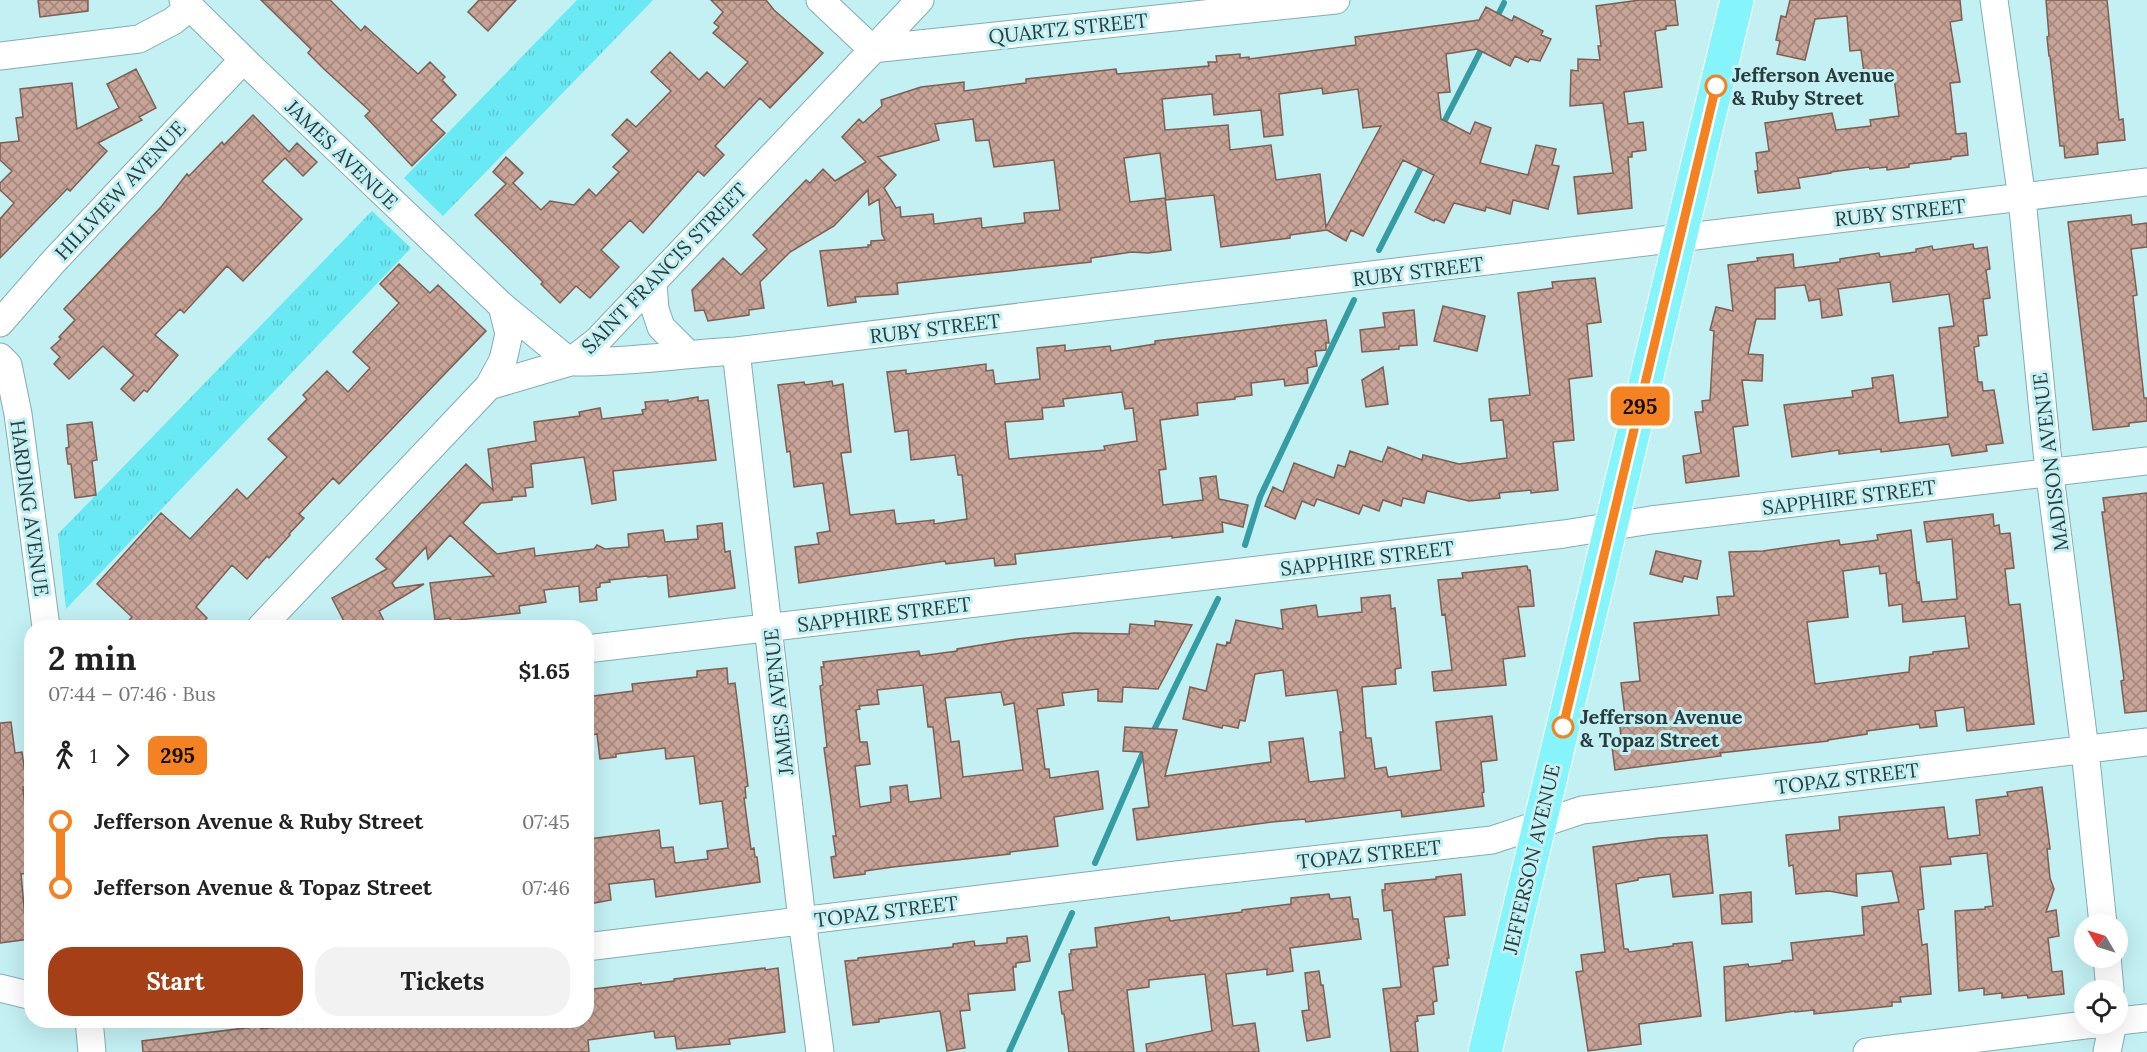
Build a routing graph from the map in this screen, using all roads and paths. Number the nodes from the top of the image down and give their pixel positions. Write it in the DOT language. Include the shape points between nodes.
graph roads {
  1 [pos="820,0"];
  2 [pos="920,0"];
  3 [pos="1336,0"];
  4 [pos="1737,0"];
  5 [pos="1994,0"];
  6 [pos="187,4"];
  7 [pos="872,49"];
  8 [pos="0,56"];
  9 [pos="243,60"];
  10 [pos="2147,182"];
  11 [pos="2022,199"];
  12 [pos="1679,239"];
  13 [pos="652,284"];
  14 [pos="502,306"];
  15 [pos="0,323"];
  16 [pos="736,351"];
  17 [pos="688,354"];
  18 [pos="0,357"];
  19 [pos="570,362"];
  20 [pos="489,386"];
  21 [pos="2147,461"];
  22 [pos="2050,473"];
  23 [pos="1611,528"];
  24 [pos="45,620"];
  25 [pos="268,620"];
  26 [pos="770,628"];
  27 [pos="594,648"];
  28 [pos="2147,742"];
  29 [pos="2085,750"];
  30 [pos="1540,824"];
  31 [pos="2102,914"];
  32 [pos="802,920"];
  33 [pos="594,946"];
  34 [pos="0,988"];
  35 [pos="24,994"];
  36 [pos="2147,1018"];
  37 [pos="2128,1020"];
  38 [pos="2074,1026"];
  39 [pos="90,1028"];
  40 [pos="2111,1034"];
  41 [pos="92,1052"];
  42 [pos="820,1052"];
  43 [pos="1485,1052"];
  44 [pos="1867,1052"];
  45 [pos="2107,1052"];
  1 -- 7 [label="street"];
  2 -- 7 [label="street, SAINT FRANCIS STREET"];
  3 -- 7 [label="street, QUARTZ STREET"];
  4 -- 12 [label="main road, JEFFERSON AVENUE"];
  5 -- 11 [label="street, MADISON AVENUE"];
  6 -- 8 [label="street" via="173,21 139,39"];
  6 -- 9 [label="street, JAMES AVENUE"];
  7 -- 13 [label="street, SAINT FRANCIS STREET"];
  9 -- 14 [label="street, JAMES AVENUE"];
  9 -- 15 [label="street, HILLVIEW AVENUE"];
  10 -- 11 [label="street, RUBY STREET"];
  11 -- 12 [label="street, RUBY STREET"];
  11 -- 22 [label="street, MADISON AVENUE"];
  12 -- 16 [label="street, RUBY STREET"];
  12 -- 23 [label="main road, JEFFERSON AVENUE"];
  13 -- 17 [label="street" via="661,327"];
  13 -- 19 [label="street, SAINT FRANCIS STREET" via="597,341"];
  14 -- 19 [label="street, JAMES AVENUE"];
  14 -- 20 [label="street" via="509,334"];
  16 -- 17 [label="street, RUBY STREET"];
  16 -- 26 [label="street, JAMES AVENUE"];
  17 -- 19 [label="street, RUBY STREET" via="610,363"];
  18 -- 24 [label="street, HARDING AVENUE" via="8,365 18,414"];
  19 -- 20 [label="street, SAINT FRANCIS STREET"];
  20 -- 25 [label="street"];
  21 -- 22 [label="street, SAPPHIRE STREET"];
  22 -- 23 [label="street, SAPPHIRE STREET"];
  22 -- 29 [label="street, MADISON AVENUE"];
  23 -- 26 [label="street, SAPPHIRE STREET"];
  23 -- 30 [label="main road, JEFFERSON AVENUE"];
  26 -- 27 [label="street, SAPPHIRE STREET"];
  26 -- 32 [label="street, JAMES AVENUE"];
  28 -- 29 [label="street, TOPAZ STREET"];
  29 -- 30 [label="street, TOPAZ STREET" via="1582,810"];
  29 -- 31 [label="street, MADISON AVENUE"];
  30 -- 32 [label="street, TOPAZ STREET" via="1492,840"];
  30 -- 43 [label="main road, JEFFERSON AVENUE"];
  32 -- 33 [label="street, TOPAZ STREET"];
  32 -- 42 [label="street, JAMES AVENUE"];
  34 -- 35 [label="street"];
  36 -- 37 [label="street"];
  38 -- 44 [label="street"];
  39 -- 41 [label="street"];
  40 -- 45 [label="street"];
}
